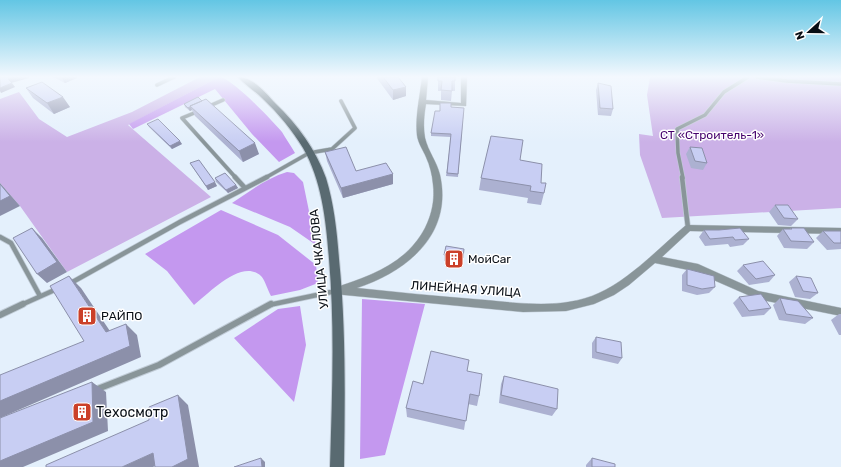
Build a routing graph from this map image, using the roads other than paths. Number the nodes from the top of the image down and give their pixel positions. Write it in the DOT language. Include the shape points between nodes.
graph roads {
  1 [pos="266,99"];
  2 [pos="423,99"];
  3 [pos="464,99"];
  4 [pos="718,99"];
  5 [pos="224,100"];
  6 [pos="341,101"];
  7 [pos="423,102"];
  8 [pos="309,153"];
  9 [pos="245,188"];
  10 [pos="688,228"];
  11 [pos="841,231"];
  12 [pos="0,237"];
  13 [pos="654,259"];
  14 [pos="338,291"];
  15 [pos="40,296"];
  16 [pos="841,312"];
  17 [pos="0,315"];
  18 [pos="86,394"];
  19 [pos="337,467"];
  1 -- 8 [label="main road, УЛИЦА ЧКАЛОВА" via="300,137"];
  2 -- 7 [label="street"];
  3 -- 7 [label="street" via="464,105"];
  4 -- 10 [label="lane" via="705,115 677,129"];
  5 -- 9 [label="lane" via="182,118"];
  6 -- 8 [label="lane" via="355,128 332,149"];
  7 -- 14 [label="street" via="421,135 432,162 438,192 436,211 429,230 419,246 391,271 372,281"];
  8 -- 9 [label="lane"];
  8 -- 14 [label="main road, УЛИЦА ЧКАЛОВА" via="321,178 329,214"];
  9 -- 15 [label="lane" via="70,284"];
  10 -- 11 [label="street"];
  10 -- 13 [label="street, ЛИНЕЙНАЯ УЛИЦА"];
  12 -- 15 [label="lane" via="11,243"];
  13 -- 14 [label="street, ЛИНЕЙНАЯ УЛИЦА" via="612,292 574,306 510,306"];
  13 -- 16 [label="street" via="695,267 757,296"];
  14 -- 18 [label="lane" via="272,304 159,365"];
  14 -- 19 [label="main road, УЛИЦА ЧКАЛОВА" via="340,343"];
  15 -- 17 [label="lane"];
}
